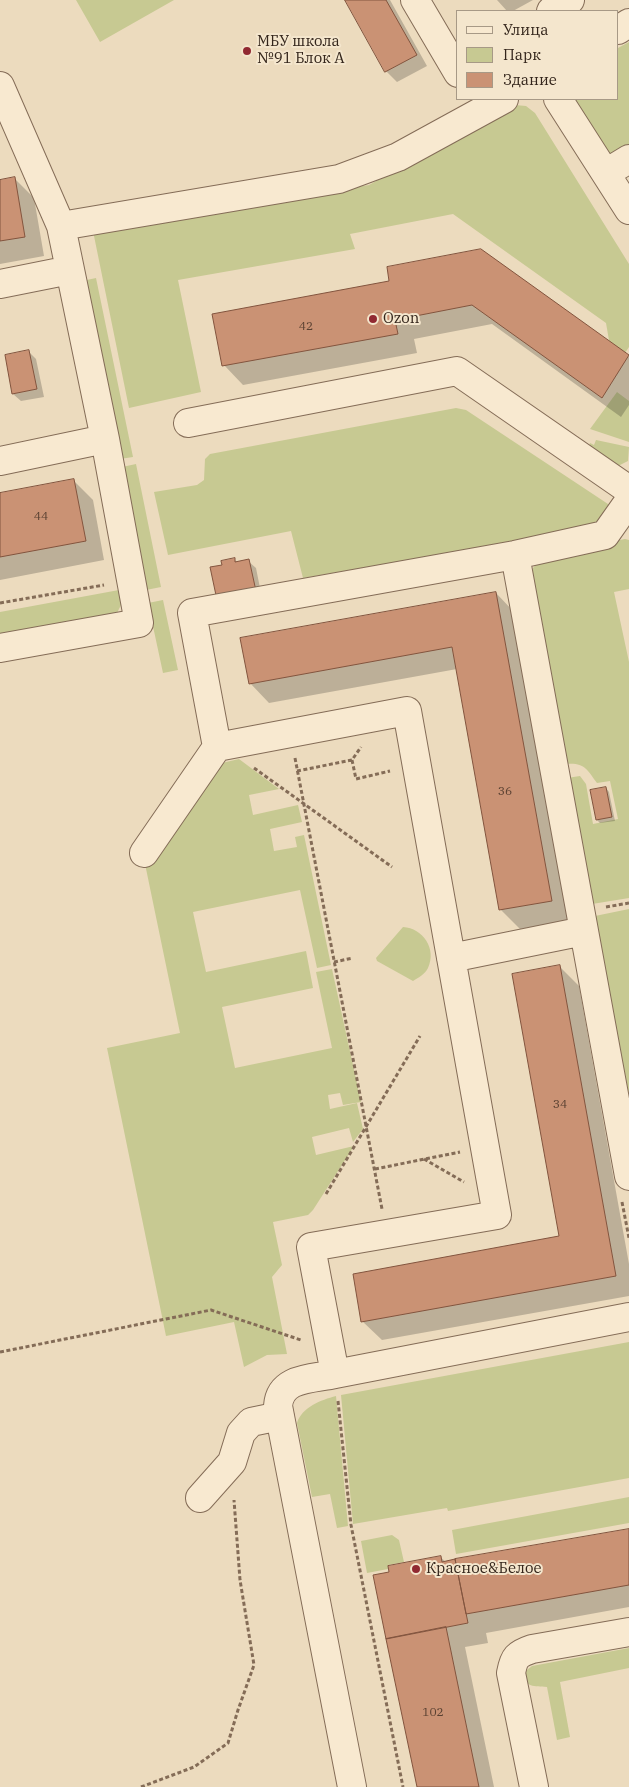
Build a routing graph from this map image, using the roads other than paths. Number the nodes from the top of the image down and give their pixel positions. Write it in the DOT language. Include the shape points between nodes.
graph roads {
  1 [pos="415,0"];
  2 [pos="570,0"];
  3 [pos="553,10"];
  4 [pos="456,68"];
  5 [pos="0,86"];
  6 [pos="500,100"];
  7 [pos="559,100"];
  8 [pos="477,106"];
  9 [pos="629,159"];
  10 [pos="606,173"];
  11 [pos="629,210"];
  12 [pos="61,226"];
  13 [pos="70,270"];
  14 [pos="0,284"];
  15 [pos="188,423"];
  16 [pos="105,439"];
  17 [pos="0,460"];
  18 [pos="629,490"];
  19 [pos="629,501"];
  20 [pos="515,555"];
  21 [pos="0,648"];
  22 [pos="220,746"];
  23 [pos="144,853"];
  24 [pos="584,932"];
  25 [pos="451,958"];
  26 [pos="628,1164"];
  27 [pos="629,1318"];
  28 [pos="333,1362"];
  29 [pos="280,1416"];
  30 [pos="200,1498"];
  31 [pos="629,1632"];
  32 [pos="352,1787"];
  33 [pos="534,1787"];
  1 -- 4 [label="lane"];
  2 -- 3 [label="lane"];
  5 -- 12 [label="lane"];
  6 -- 8 [label="lane"];
  7 -- 10 [label="lane"];
  8 -- 12 [label="lane" via="398,157 339,178"];
  9 -- 10 [label="lane"];
  10 -- 11 [label="lane"];
  12 -- 13 [label="lane"];
  13 -- 14 [label="lane"];
  13 -- 16 [label="lane"];
  15 -- 18 [label="lane" via="457,371"];
  16 -- 17 [label="lane"];
  16 -- 21 [label="lane" via="139,623"];
  19 -- 20 [label="lane" via="605,535"];
  20 -- 22 [label="lane" via="192,613"];
  20 -- 24 [label="lane"];
  22 -- 23 [label="lane"];
  22 -- 25 [label="lane" via="407,711"];
  24 -- 25 [label="lane"];
  24 -- 26 [label="lane"];
  25 -- 28 [label="lane" via="497,1215 310,1247"];
  27 -- 28 [label="lane"];
  28 -- 29 [label="lane" via="284,1388 279,1396"];
  29 -- 30 [label="lane" via="250,1422 241,1432 232,1462"];
  29 -- 32 [label="lane"];
  31 -- 33 [label="lane" via="532,1649 513,1661 511,1673"];
}
